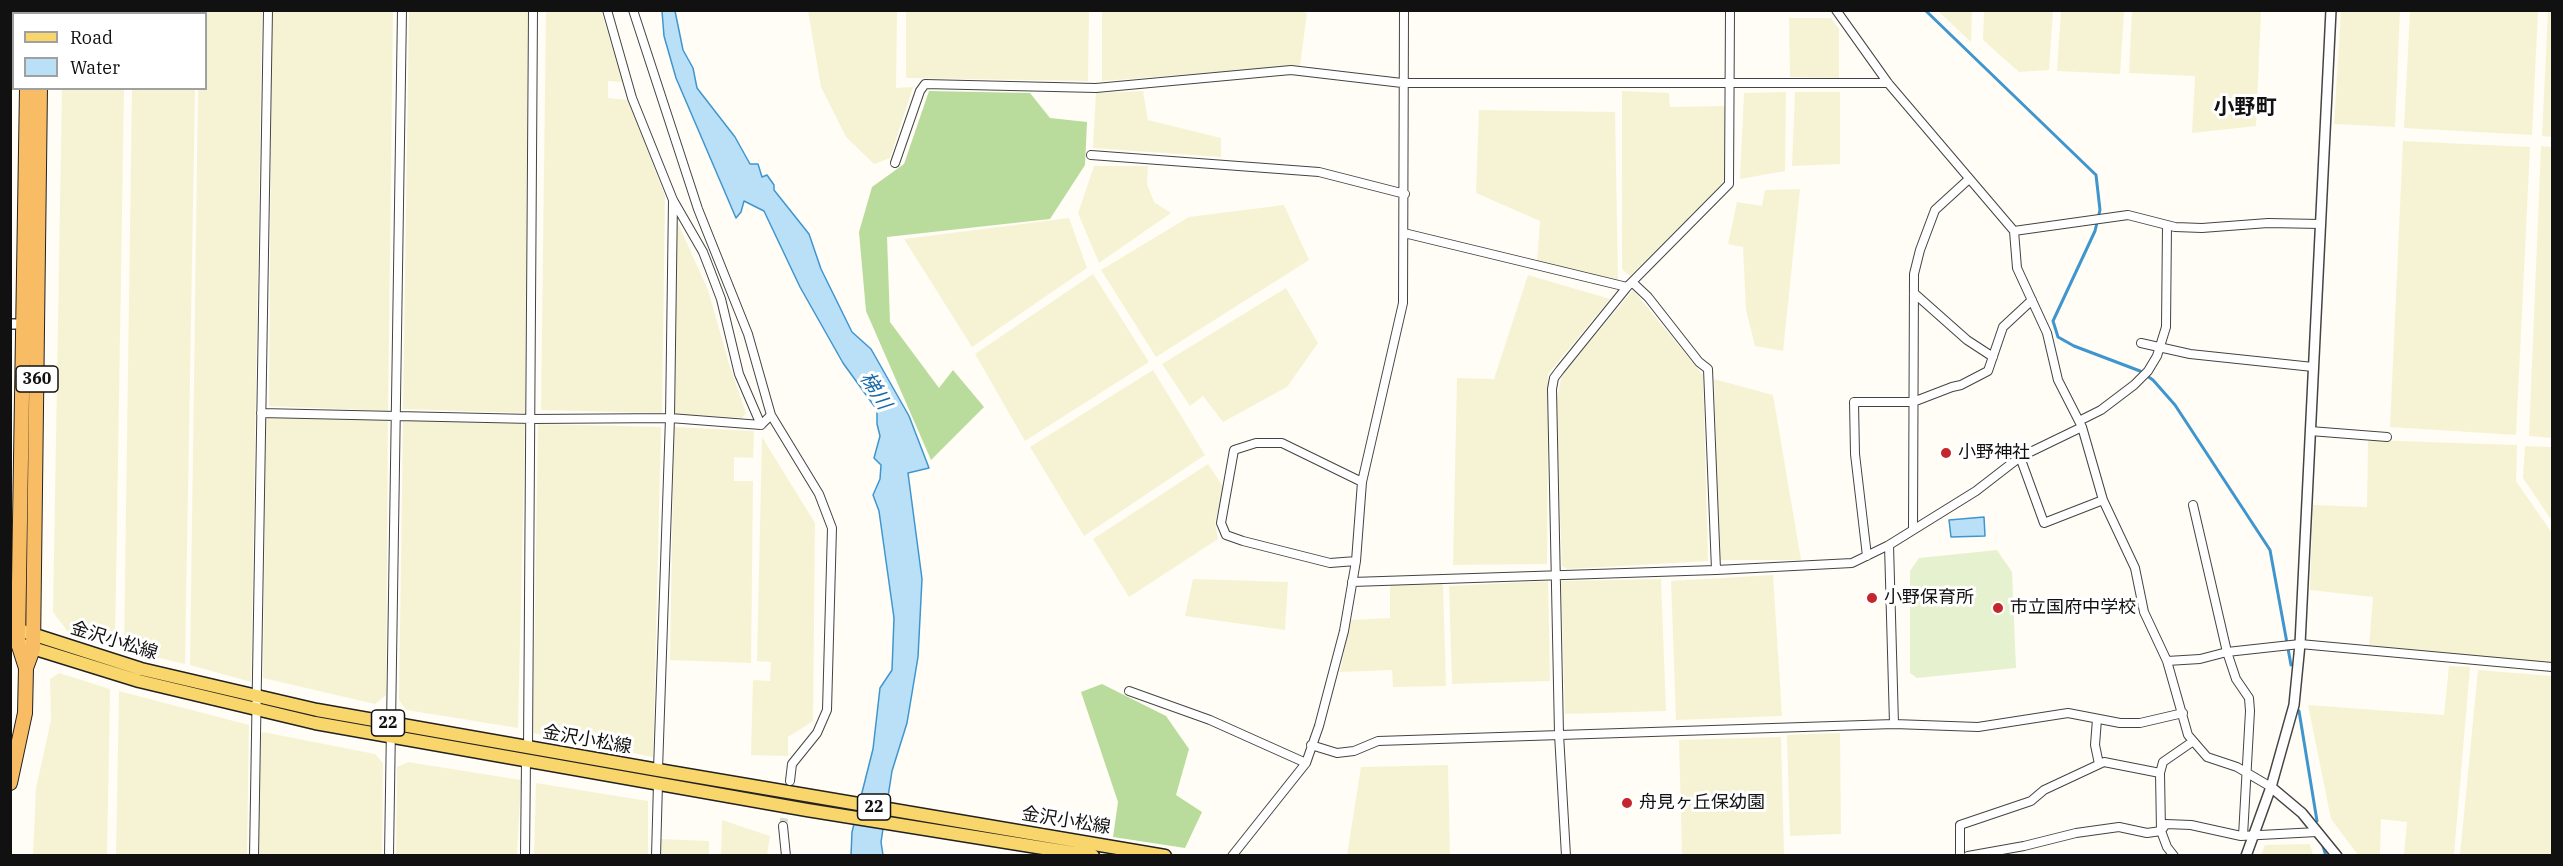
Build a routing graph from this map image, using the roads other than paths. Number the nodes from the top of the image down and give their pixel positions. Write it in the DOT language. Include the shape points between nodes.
graph roads {
  1 [pos="268,10"];
  2 [pos="402,10"];
  3 [pos="533,10"];
  4 [pos="607,10"];
  5 [pos="633,10"];
  6 [pos="1404,10"];
  7 [pos="1730,10"];
  8 [pos="1836,10"];
  9 [pos="2331,10"];
  10 [pos="1402,83"];
  11 [pos="1730,83"];
  12 [pos="1888,84"];
  13 [pos="27,90"];
  14 [pos="40,90"];
  15 [pos="1091,155"];
  16 [pos="896,163"];
  17 [pos="1969,179"];
  18 [pos="1405,194"];
  19 [pos="673,200"];
  20 [pos="2320,224"];
  21 [pos="2167,225"];
  22 [pos="2014,231"];
  23 [pos="1404,233"];
  24 [pos="1630,285"];
  25 [pos="1914,293"];
  26 [pos="2032,300"];
  27 [pos="24,324"];
  28 [pos="2141,343"];
  29 [pos="2159,349"];
  30 [pos="1993,357"];
  31 [pos="2313,367"];
  32 [pos="1913,402"];
  33 [pos="261,413"];
  34 [pos="397,415"];
  35 [pos="771,415"];
  36 [pos="532,418"];
  37 [pos="670,418"];
  38 [pos="2081,424"];
  39 [pos="761,425"];
  40 [pos="2310,431"];
  41 [pos="2387,437"];
  42 [pos="2020,457"];
  43 [pos="1362,482"];
  44 [pos="2103,500"];
  45 [pos="2193,505"];
  46 [pos="1913,529"];
  47 [pos="1889,544"];
  48 [pos="1867,556"];
  49 [pos="1356,561"];
  50 [pos="1716,570"];
  51 [pos="1557,575"];
  52 [pos="1352,582"];
  53 [pos="14,635"];
  54 [pos="33,642"];
  55 [pos="2292,645"];
  56 [pos="2227,652"];
  57 [pos="2167,661"];
  58 [pos="2553,667"];
  59 [pos="26,668"];
  60 [pos="1129,691"];
  61 [pos="255,695"];
  62 [pos="256,710"];
  63 [pos="2183,713"];
  64 [pos="2097,719"];
  65 [pos="1894,724"];
  66 [pos="391,730"];
  67 [pos="1559,734"];
  68 [pos="2192,742"];
  69 [pos="1311,745"];
  70 [pos="527,754"];
  71 [pos="1306,763"];
  72 [pos="2099,764"];
  73 [pos="2160,773"];
  74 [pos="2246,773"];
  75 [pos="658,777"];
  76 [pos="790,781"];
  77 [pos="10,783"];
  78 [pos="2271,787"];
  79 [pos="783,826"];
  80 [pos="2161,831"];
  81 [pos="2317,832"];
  82 [pos="2248,836"];
  83 [pos="2021,846"];
  84 [pos="254,855"];
  85 [pos="389,855"];
  86 [pos="525,855"];
  87 [pos="656,855"];
  88 [pos="786,855"];
  89 [pos="1093,855"];
  90 [pos="1165,855"];
  91 [pos="1232,855"];
  92 [pos="1566,855"];
  93 [pos="1960,855"];
  94 [pos="1968,855"];
  95 [pos="2016,855"];
  96 [pos="2174,855"];
  97 [pos="2246,855"];
  98 [pos="2337,855"];
  1 -- 33 [label="street"];
  2 -- 34 [label="street"];
  3 -- 36 [label="street"];
  4 -- 19 [label="street" via="632,98"];
  5 -- 35 [label="street" via="699,209 748,334"];
  6 -- 10 [label="street"];
  7 -- 11 [label="street"];
  8 -- 12 [label="street"];
  9 -- 20 [label="street"];
  10 -- 11 [label="street"];
  10 -- 16 [label="street" via="1291,70 1096,88 926,84 920,91"];
  10 -- 18 [label="street"];
  11 -- 12 [label="street"];
  11 -- 24 [label="street" via="1729,184"];
  12 -- 17 [label="street"];
  13 -- 27 [label="highway, 360"];
  14 -- 27 [label="highway, 360"];
  15 -- 18 [label="street" via="1319,172"];
  17 -- 22 [label="street"];
  17 -- 25 [label="street" via="1935,210 1920,250"];
  18 -- 23 [label="street"];
  19 -- 37 [label="street"];
  19 -- 39 [label="street" via="703,252 721,299 739,374"];
  20 -- 21 [label="street" via="2202,228"];
  20 -- 31 [label="street"];
  21 -- 22 [label="street" via="2128,215"];
  21 -- 29 [label="street" via="2166,327"];
  22 -- 26 [label="street" via="2017,268"];
  23 -- 24 [label="street"];
  23 -- 43 [label="street" via="1403,303"];
  24 -- 50 [label="street" via="1648,297 1708,369"];
  24 -- 51 [label="street" via="1554,378"];
  25 -- 30 [label="street" via="1967,340"];
  25 -- 32 [label="street"];
  26 -- 30 [label="street" via="2003,327"];
  26 -- 38 [label="street" via="2047,333 2058,380"];
  27 -- 53 [label="highway, 360"];
  27 -- 54 [label="highway, 360"];
  28 -- 29 [label="street"];
  29 -- 31 [label="street"];
  29 -- 38 [label="street" via="2141,378"];
  30 -- 32 [label="street" via="1988,371 1961,386"];
  31 -- 40 [label="street"];
  32 -- 46 [label="street"];
  32 -- 48 [label="street" via="1854,402 1855,454"];
  33 -- 34 [label="street"];
  33 -- 61 [label="street"];
  34 -- 36 [label="street"];
  34 -- 66 [label="street"];
  35 -- 39 [label="street"];
  35 -- 76 [label="street" via="819,494 832,528 827,710 817,733 792,764"];
  36 -- 37 [label="street"];
  36 -- 70 [label="street"];
  37 -- 39 [label="street"];
  37 -- 75 [label="street"];
  38 -- 42 [label="street"];
  38 -- 44 [label="street"];
  40 -- 41 [label="street"];
  40 -- 55 [label="street"];
  42 -- 44 [label="street" via="2044,523"];
  42 -- 46 [label="street" via="1976,491"];
  43 -- 49 [label="street"];
  43 -- 49 [label="street" via="1282,443 1256,443 1234,450 1221,523 1226,535 1243,541 1330,563"];
  44 -- 57 [label="street" via="2135,568 2144,612"];
  45 -- 56 [label="street"];
  46 -- 47 [label="street"];
  47 -- 48 [label="street"];
  47 -- 65 [label="street"];
  48 -- 50 [label="street" via="1852,563"];
  49 -- 52 [label="street"];
  50 -- 51 [label="street"];
  51 -- 52 [label="street"];
  51 -- 67 [label="street"];
  52 -- 69 [label="street" via="1344,631"];
  53 -- 54 [label="main road, 金沢小松線 / 22"];
  53 -- 59 [label="highway, 360"];
  54 -- 59 [label="highway, 360"];
  54 -- 61 [label="main road, 金沢小松線 / 22"];
  54 -- 62 [label="main road, 金沢小松線 / 22" via="139,681"];
  55 -- 56 [label="street"];
  55 -- 58 [label="street"];
  55 -- 78 [label="street" via="2294,705"];
  56 -- 57 [label="street"];
  56 -- 74 [label="street" via="2236,679 2248,698"];
  57 -- 63 [label="street"];
  59 -- 77 [label="highway, 360" via="25,713"];
  60 -- 71 [label="street" via="1210,720"];
  61 -- 62 [label="street"];
  61 -- 66 [label="main road, 金沢小松線 / 22"];
  62 -- 66 [label="main road, 金沢小松線 / 22"];
  62 -- 84 [label="street"];
  63 -- 64 [label="street" via="2140,723"];
  63 -- 68 [label="street"];
  64 -- 65 [label="street" via="2068,713 1978,727"];
  64 -- 72 [label="street" via="2095,745"];
  65 -- 67 [label="street"];
  66 -- 70 [label="main road, 金沢小松線 / 22"];
  66 -- 85 [label="street"];
  67 -- 69 [label="street" via="1378,741 1354,752 1337,753"];
  67 -- 92 [label="street"];
  68 -- 73 [label="street" via="2163,762"];
  68 -- 74 [label="street" via="2207,757"];
  69 -- 71 [label="street"];
  70 -- 75 [label="main road, 金沢小松線 / 22"];
  70 -- 86 [label="street"];
  71 -- 91 [label="street"];
  72 -- 73 [label="street" via="2113,763"];
  72 -- 93 [label="street" via="2044,790 2031,801 1960,825"];
  73 -- 80 [label="street"];
  74 -- 78 [label="street"];
  74 -- 82 [label="street"];
  75 -- 87 [label="street"];
  75 -- 89 [label="main road, 金沢小松線 / 22" via="807,810"];
  75 -- 90 [label="main road, 金沢小松線 / 22" via="772,790"];
  78 -- 81 [label="street" via="2302,813"];
  78 -- 82 [label="street"];
  79 -- 88 [label="street"];
  80 -- 82 [label="street" via="2166,824 2191,825"];
  80 -- 83 [label="street" via="2147,833 2119,827"];
  80 -- 96 [label="street"];
  81 -- 82 [label="street"];
  81 -- 98 [label="street"];
  82 -- 97 [label="street"];
  83 -- 94 [label="street"];
  83 -- 95 [label="street"];
}
